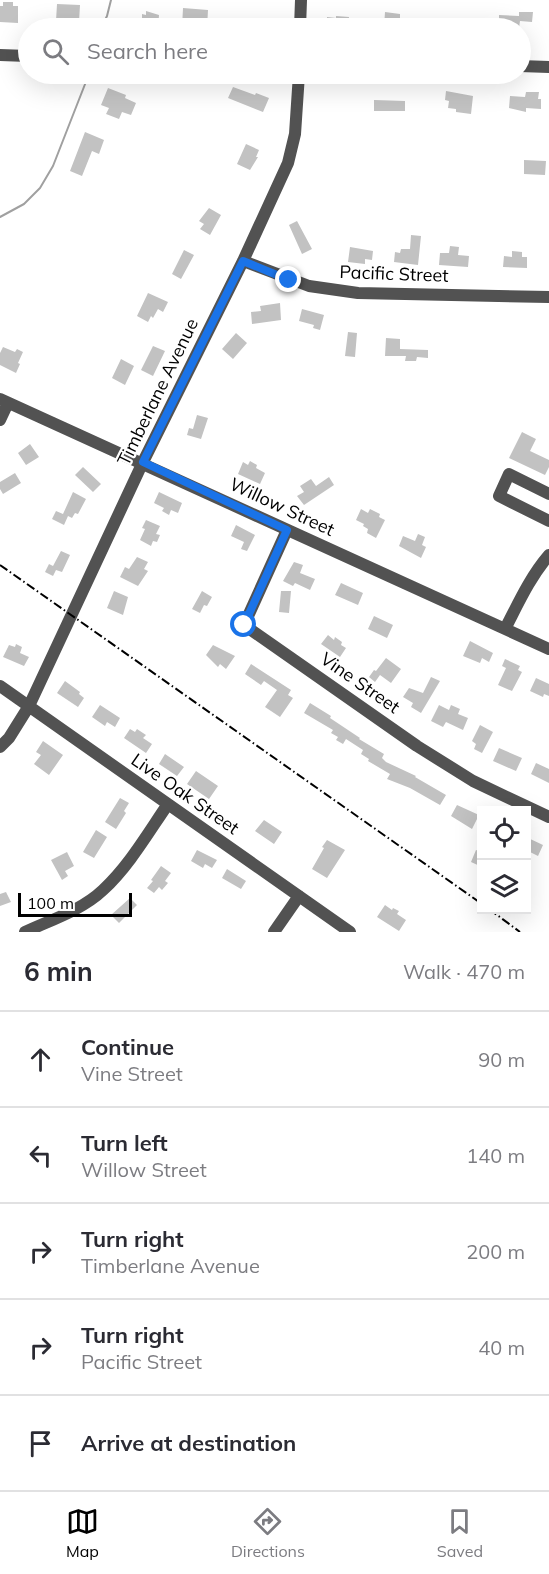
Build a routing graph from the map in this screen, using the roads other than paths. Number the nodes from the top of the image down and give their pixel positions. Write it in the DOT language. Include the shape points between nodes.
graph roads {
  1 [pos="301,0"];
  2 [pos="300,18"];
  3 [pos="0,55"];
  4 [pos="18,56"];
  5 [pos="531,66"];
  6 [pos="549,67"];
  7 [pos="298,84"];
  8 [pos="243,261"];
  9 [pos="549,297"];
  10 [pos="4,401"];
  11 [pos="0,420"];
  12 [pos="143,462"];
  13 [pos="549,494"];
  14 [pos="549,521"];
  15 [pos="287,530"];
  16 [pos="549,555"];
  17 [pos="505,629"];
  18 [pos="549,649"];
  19 [pos="0,686"];
  20 [pos="29,706"];
  21 [pos="0,747"];
  22 [pos="168,804"];
  23 [pos="549,817"];
  24 [pos="299,896"];
  25 [pos="25,932"];
  26 [pos="274,932"];
  27 [pos="350,932"];
  1 -- 2 [label="street"];
  3 -- 4 [label="street"];
  5 -- 6 [label="street"];
  7 -- 8 [label="street, Timberlane Avenue" via="288,164"];
  8 -- 9 [label="street, Pacific Street" via="309,286 358,293"];
  8 -- 12 [label="street, Timberlane Avenue"];
  10 -- 11 [label="street"];
  10 -- 12 [label="street, Willow Street"];
  12 -- 15 [label="street, Willow Street"];
  12 -- 20 [label="street, Timberlane Avenue"];
  13 -- 14 [label="street" via="509,474 499,496"];
  15 -- 17 [label="street, Willow Street"];
  15 -- 23 [label="street, Vine Street" via="244,625 417,746 473,781"];
  16 -- 17 [label="street"];
  17 -- 18 [label="street, Willow Street"];
  19 -- 20 [label="street, Live Oak Street"];
  20 -- 21 [label="street, Timberlane Avenue"];
  20 -- 22 [label="street, Live Oak Street"];
  22 -- 24 [label="street, Live Oak Street"];
  22 -- 25 [label="street" via="102,891 72,911"];
  24 -- 26 [label="street"];
  24 -- 27 [label="street, Live Oak Street"];
}
